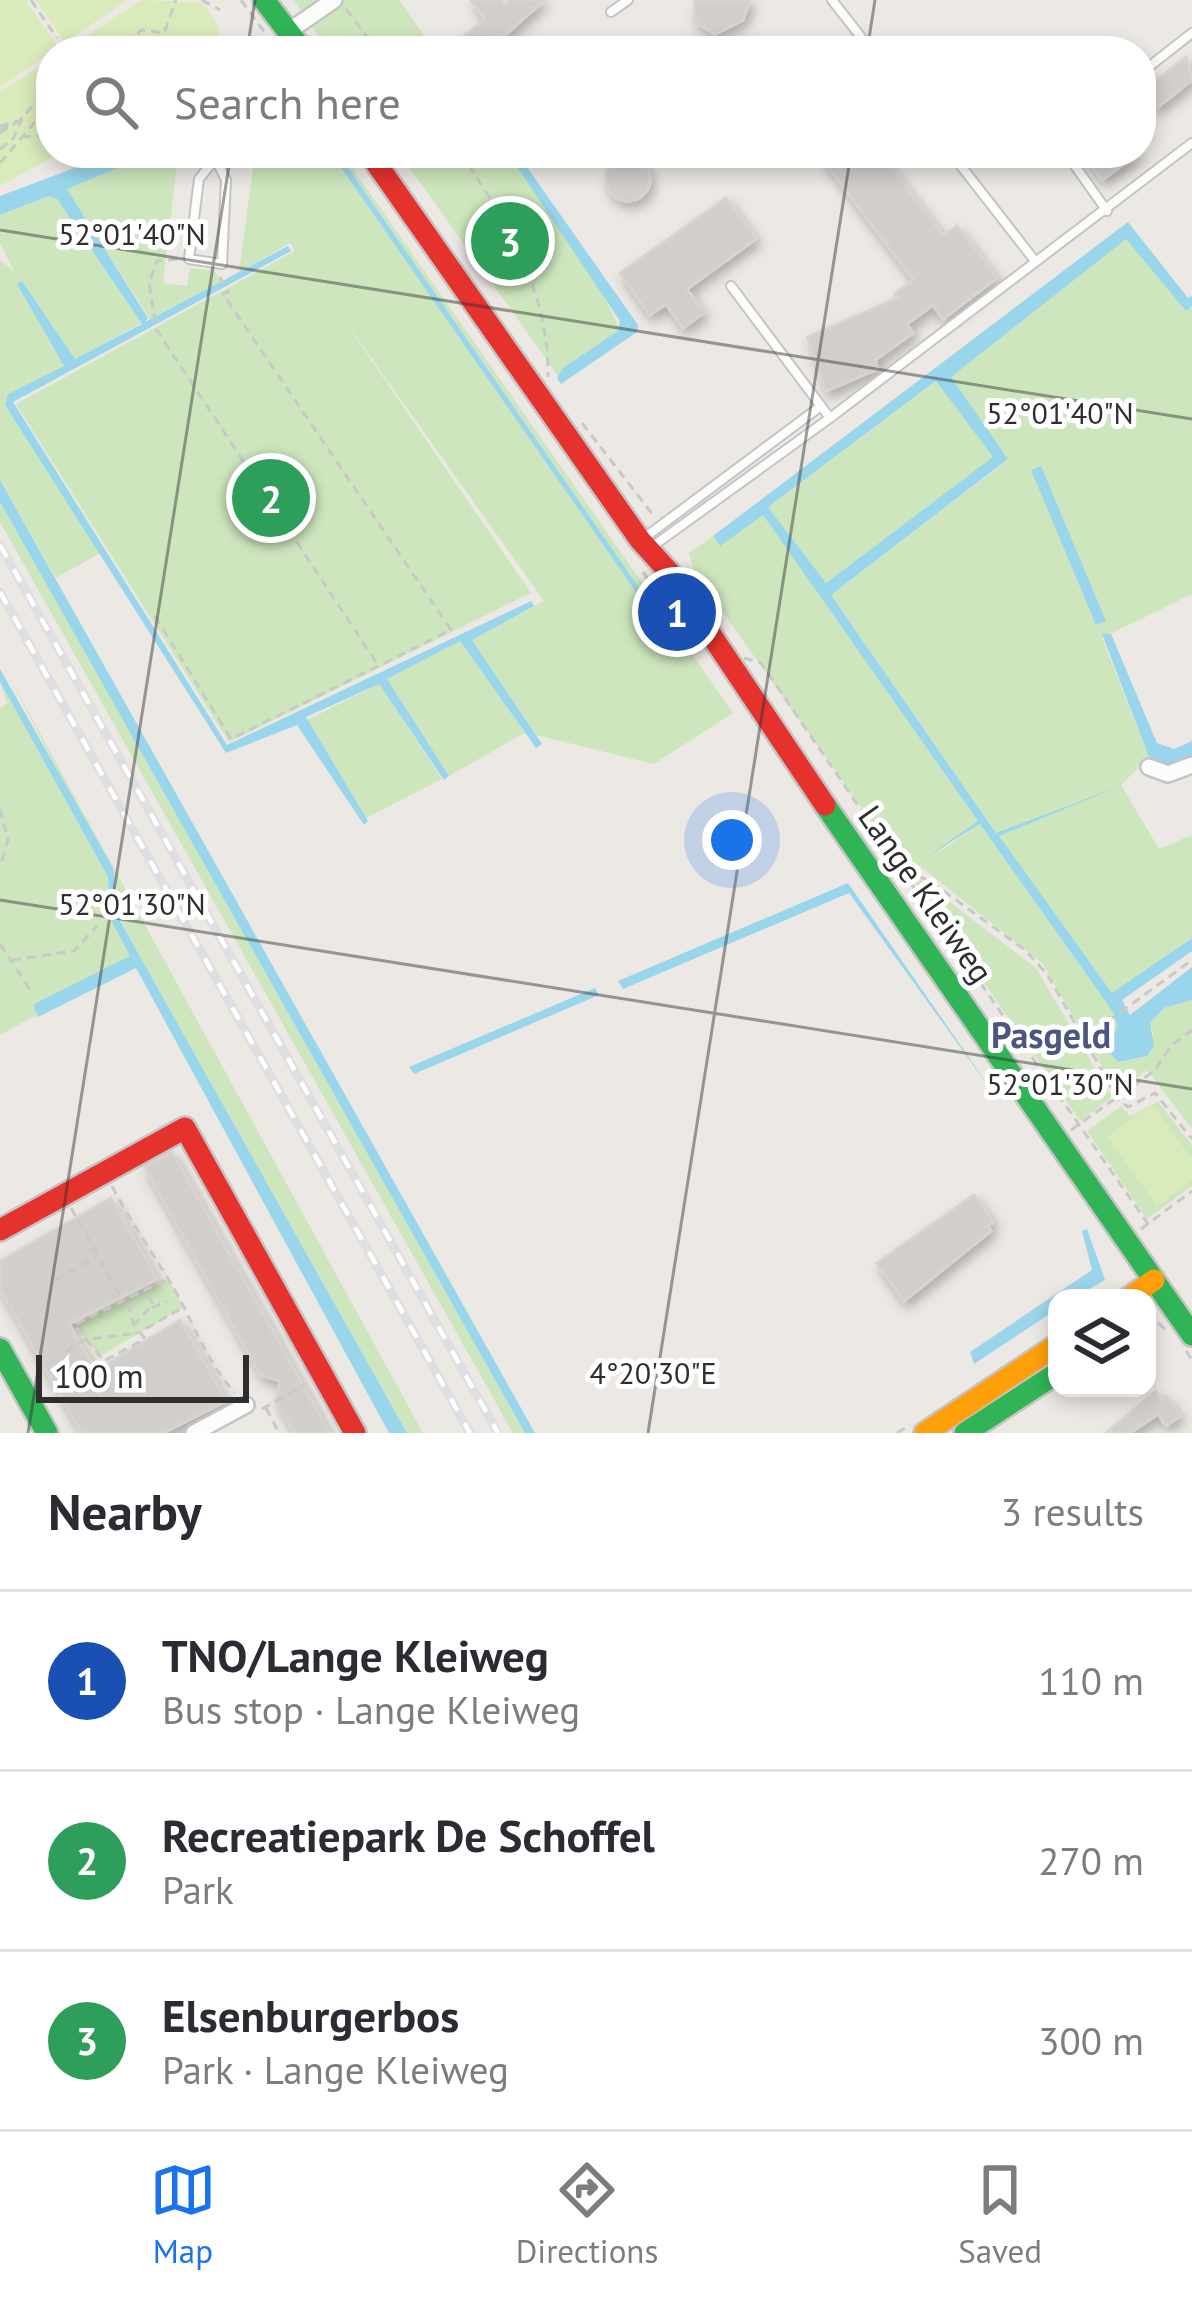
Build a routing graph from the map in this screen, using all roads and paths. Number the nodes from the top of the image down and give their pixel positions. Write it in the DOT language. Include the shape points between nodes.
graph roads {
  1 [pos="31,0"];
  2 [pos="176,0"];
  3 [pos="202,0"];
  4 [pos="241,0"];
  5 [pos="264,0"];
  6 [pos="337,0"];
  7 [pos="628,0"];
  8 [pos="832,0"];
  9 [pos="220,10"];
  10 [pos="611,12"];
  11 [pos="1192,33"];
  12 [pos="56,36"];
  13 [pos="134,36"];
  14 [pos="272,36"];
  15 [pos="277,36"];
  16 [pos="293,36"];
  17 [pos="366,36"];
  18 [pos="860,36"];
  19 [pos="1156,61"];
  20 [pos="36,103"];
  21 [pos="36,119"];
  22 [pos="21,120"];
  23 [pos="0,130"];
  24 [pos="36,134"];
  25 [pos="20,137"];
  26 [pos="1192,143"];
  27 [pos="0,149"];
  28 [pos="0,160"];
  29 [pos="206,168"];
  30 [pos="220,168"];
  31 [pos="379,168"];
  32 [pos="471,168"];
  33 [pos="962,168"];
  34 [pos="1077,168"];
  35 [pos="1107,211"];
  36 [pos="190,259"];
  37 [pos="1035,262"];
  38 [pos="221,280"];
  39 [pos="731,286"];
  40 [pos="548,379"];
  41 [pos="821,406"];
  42 [pos="576,416"];
  43 [pos="830,418"];
  44 [pos="660,526"];
  45 [pos="644,547"];
  46 [pos="155,616"];
  47 [pos="742,658"];
  48 [pos="379,667"];
  49 [pos="1192,765"];
  50 [pos="1149,767"];
  51 [pos="0,809"];
  52 [pos="0,866"];
  53 [pos="902,870"];
  54 [pos="97,926"];
  55 [pos="0,944"];
  56 [pos="12,960"];
  57 [pos="1192,960"];
  58 [pos="33,994"];
  59 [pos="1192,1030"];
  60 [pos="1084,1039"];
  61 [pos="1118,1099"];
  62 [pos="1079,1124"];
  63 [pos="1192,1139"];
  64 [pos="1056,1140"];
  65 [pos="105,1174"];
  66 [pos="1192,1191"];
  67 [pos="65,1196"];
  68 [pos="1148,1224"];
  69 [pos="0,1230"];
  70 [pos="1140,1230"];
  71 [pos="97,1256"];
  72 [pos="168,1279"];
  73 [pos="55,1280"];
  74 [pos="1154,1280"];
  75 [pos="1142,1289"];
  76 [pos="146,1291"];
  77 [pos="1168,1300"];
  78 [pos="125,1301"];
  79 [pos="167,1301"];
  80 [pos="150,1307"];
  81 [pos="184,1307"];
  82 [pos="1156,1313"];
  83 [pos="133,1326"];
  84 [pos="138,1333"];
  85 [pos="1192,1335"];
  86 [pos="84,1340"];
  87 [pos="0,1349"];
  88 [pos="66,1351"];
  89 [pos="1048,1353"];
  90 [pos="322,1375"];
  91 [pos="1048,1377"];
  92 [pos="8,1385"];
  93 [pos="265,1407"];
  94 [pos="247,1409"];
  95 [pos="966,1427"];
  96 [pos="200,1430"];
  97 [pos="47,1433"];
  98 [pos="279,1433"];
  99 [pos="355,1433"];
  100 [pos="926,1433"];
  1 -- 12 [label="path"];
  2 -- 13 [label="path" via="165,31"];
  3 -- 9 [label="path"];
  4 -- 14 [label="path"];
  5 -- 15 [label="street"];
  6 -- 16 [label="street"];
  6 -- 17 [label="path"];
  7 -- 10 [label="lane"];
  8 -- 18 [label="lane"];
  11 -- 19 [label="lane"];
  20 -- 22 [label="path"];
  21 -- 25 [label="path"];
  22 -- 23 [label="path"];
  22 -- 27 [label="path"];
  24 -- 25 [label="path"];
  25 -- 28 [label="path"];
  26 -- 35 [label="lane"];
  29 -- 36 [label="lane"];
  30 -- 36 [label="lane" via="222,264"];
  31 -- 45 [label="street, Lange Kleiweg"];
  32 -- 40 [label="path" via="536,295"];
  33 -- 37 [label="lane"];
  34 -- 35 [label="lane"];
  35 -- 37 [label="lane"];
  36 -- 48 [label="path" via="157,261 149,282 158,325"];
  37 -- 43 [label="lane"];
  38 -- 48 [label="path" via="223,294 451,630"];
  39 -- 41 [label="lane"];
  41 -- 43 [label="lane"];
  41 -- 44 [label="lane"];
  42 -- 44 [label="path"];
  43 -- 45 [label="lane"];
  44 -- 45 [label="lane"];
  45 -- 64 [label="street, Lange Kleiweg"];
  46 -- 48 [label="path" via="231,739"];
  47 -- 53 [label="path" via="761,663"];
  49 -- 50 [label="street" via="1168,774"];
  51 -- 52 [label="path" via="8,840"];
  53 -- 60 [label="path" via="930,881 1025,950"];
  53 -- 62 [label="path"];
  54 -- 56 [label="path" via="74,951"];
  55 -- 56 [label="path"];
  56 -- 58 [label="path"];
  57 -- 60 [label="path"];
  59 -- 61 [label="path"];
  60 -- 61 [label="path"];
  61 -- 62 [label="path"];
  61 -- 63 [label="path" via="1128,1107 1155,1093"];
  62 -- 64 [label="path"];
  62 -- 68 [label="path"];
  64 -- 74 [label="street, Lange Kleiweg"];
  65 -- 67 [label="street"];
  65 -- 72 [label="path"];
  65 -- 90 [label="street" via="185,1128"];
  66 -- 68 [label="path"];
  67 -- 69 [label="street"];
  67 -- 71 [label="path"];
  68 -- 70 [label="path"];
  71 -- 73 [label="path"];
  71 -- 78 [label="path"];
  72 -- 76 [label="path"];
  72 -- 81 [label="path"];
  74 -- 75 [label="street"];
  74 -- 77 [label="street, Lange Kleiweg"];
  76 -- 78 [label="path"];
  76 -- 80 [label="path"];
  77 -- 82 [label="street"];
  77 -- 85 [label="street, Lange Kleiweg"];
  78 -- 83 [label="path"];
  78 -- 86 [label="path" via="74,1325"];
  79 -- 80 [label="path"];
  80 -- 83 [label="path"];
  81 -- 84 [label="path"];
  81 -- 94 [label="path" via="213,1369"];
  83 -- 84 [label="path"];
  84 -- 86 [label="path"];
  84 -- 86 [label="path" via="145,1339 101,1363"];
  86 -- 88 [label="path"];
  87 -- 92 [label="street"];
  89 -- 95 [label="street"];
  90 -- 93 [label="path"];
  90 -- 99 [label="street"];
  91 -- 95 [label="street"];
  92 -- 97 [label="street"];
  93 -- 94 [label="path"];
  93 -- 98 [label="path"];
  94 -- 96 [label="street"];
  95 -- 100 [label="street"];
}
